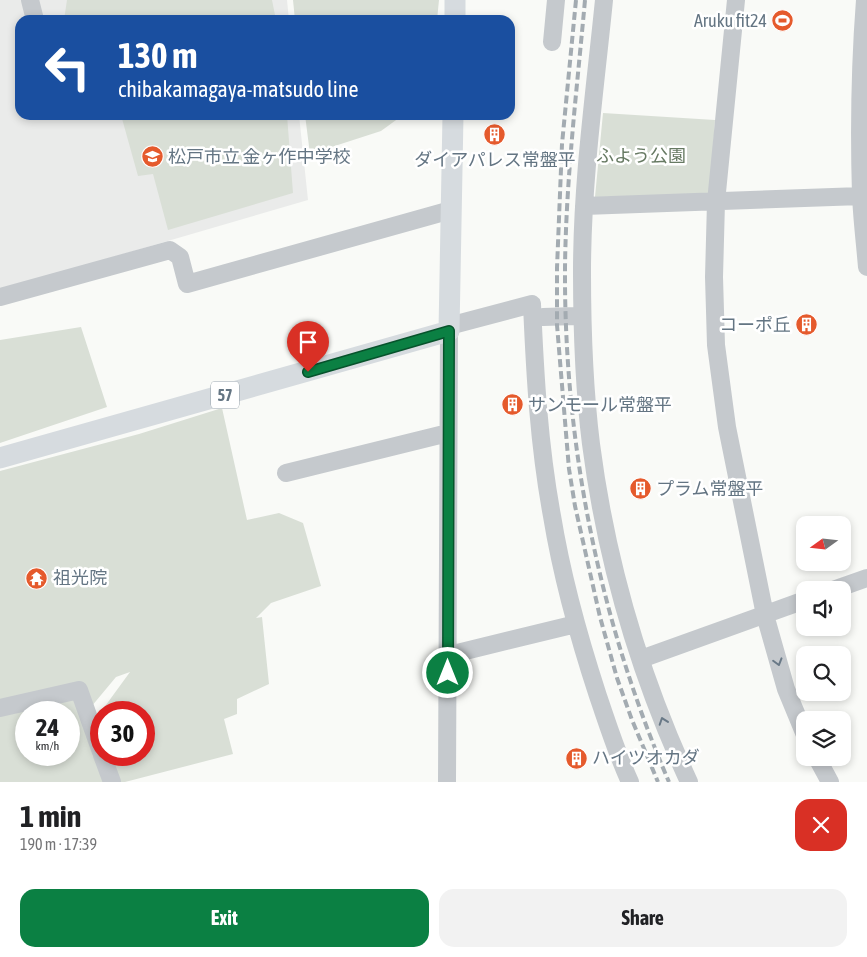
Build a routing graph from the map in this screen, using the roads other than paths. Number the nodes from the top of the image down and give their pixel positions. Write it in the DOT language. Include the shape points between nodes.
graph roads {
  1 [pos="30,0"];
  2 [pos="455,0"];
  3 [pos="556,0"];
  4 [pos="604,0"];
  5 [pos="736,0"];
  6 [pos="865,0"];
  7 [pos="34,15"];
  8 [pos="455,15"];
  9 [pos="552,42"];
  10 [pos="453,120"];
  11 [pos="861,196"];
  12 [pos="716,202"];
  13 [pos="584,206"];
  14 [pos="451,210"];
  15 [pos="867,267"];
  16 [pos="0,297"];
  17 [pos="576,316"];
  18 [pos="543,317"];
  19 [pos="449,328"];
  20 [pos="448,433"];
  21 [pos="0,458"];
  22 [pos="286,473"];
  23 [pos="867,578"];
  24 [pos="851,584"];
  25 [pos="796,603"];
  26 [pos="765,615"];
  27 [pos="576,624"];
  28 [pos="449,655"];
  29 [pos="641,658"];
  30 [pos="0,708"];
  31 [pos="796,713"];
  32 [pos="90,720"];
  33 [pos="106,766"];
  34 [pos="821,766"];
  35 [pos="112,782"];
  36 [pos="447,782"];
  37 [pos="630,782"];
  38 [pos="689,782"];
  39 [pos="830,782"];
  1 -- 7 [label="street"];
  2 -- 8 [label="main road"];
  3 -- 9 [label="street"];
  4 -- 13 [label="street"];
  5 -- 12 [label="street"];
  6 -- 11 [label="street" via="861,72"];
  10 -- 14 [label="main road"];
  11 -- 12 [label="street"];
  11 -- 15 [label="street"];
  12 -- 13 [label="street"];
  12 -- 26 [label="street" via="716,345 726,427"];
  13 -- 29 [label="street" via="583,329 591,443 613,561"];
  14 -- 16 [label="street" via="187,284 180,257 170,250"];
  14 -- 19 [label="main road"];
  17 -- 18 [label="street"];
  19 -- 20 [label="street"];
  19 -- 21 [label="main road, 57"];
  19 -- 27 [label="street" via="532,304 539,422 552,516"];
  20 -- 22 [label="street"];
  20 -- 28 [label="street"];
  23 -- 24 [label="street"];
  25 -- 26 [label="street"];
  26 -- 29 [label="street"];
  26 -- 31 [label="street, one-way"];
  27 -- 28 [label="street"];
  27 -- 37 [label="street"];
  28 -- 36 [label="street"];
  38 -- 29 [label="street, one-way" via="667,733"];
  30 -- 32 [label="street" via="79,690"];
  33 -- 35 [label="street"];
  34 -- 39 [label="street"];
}
